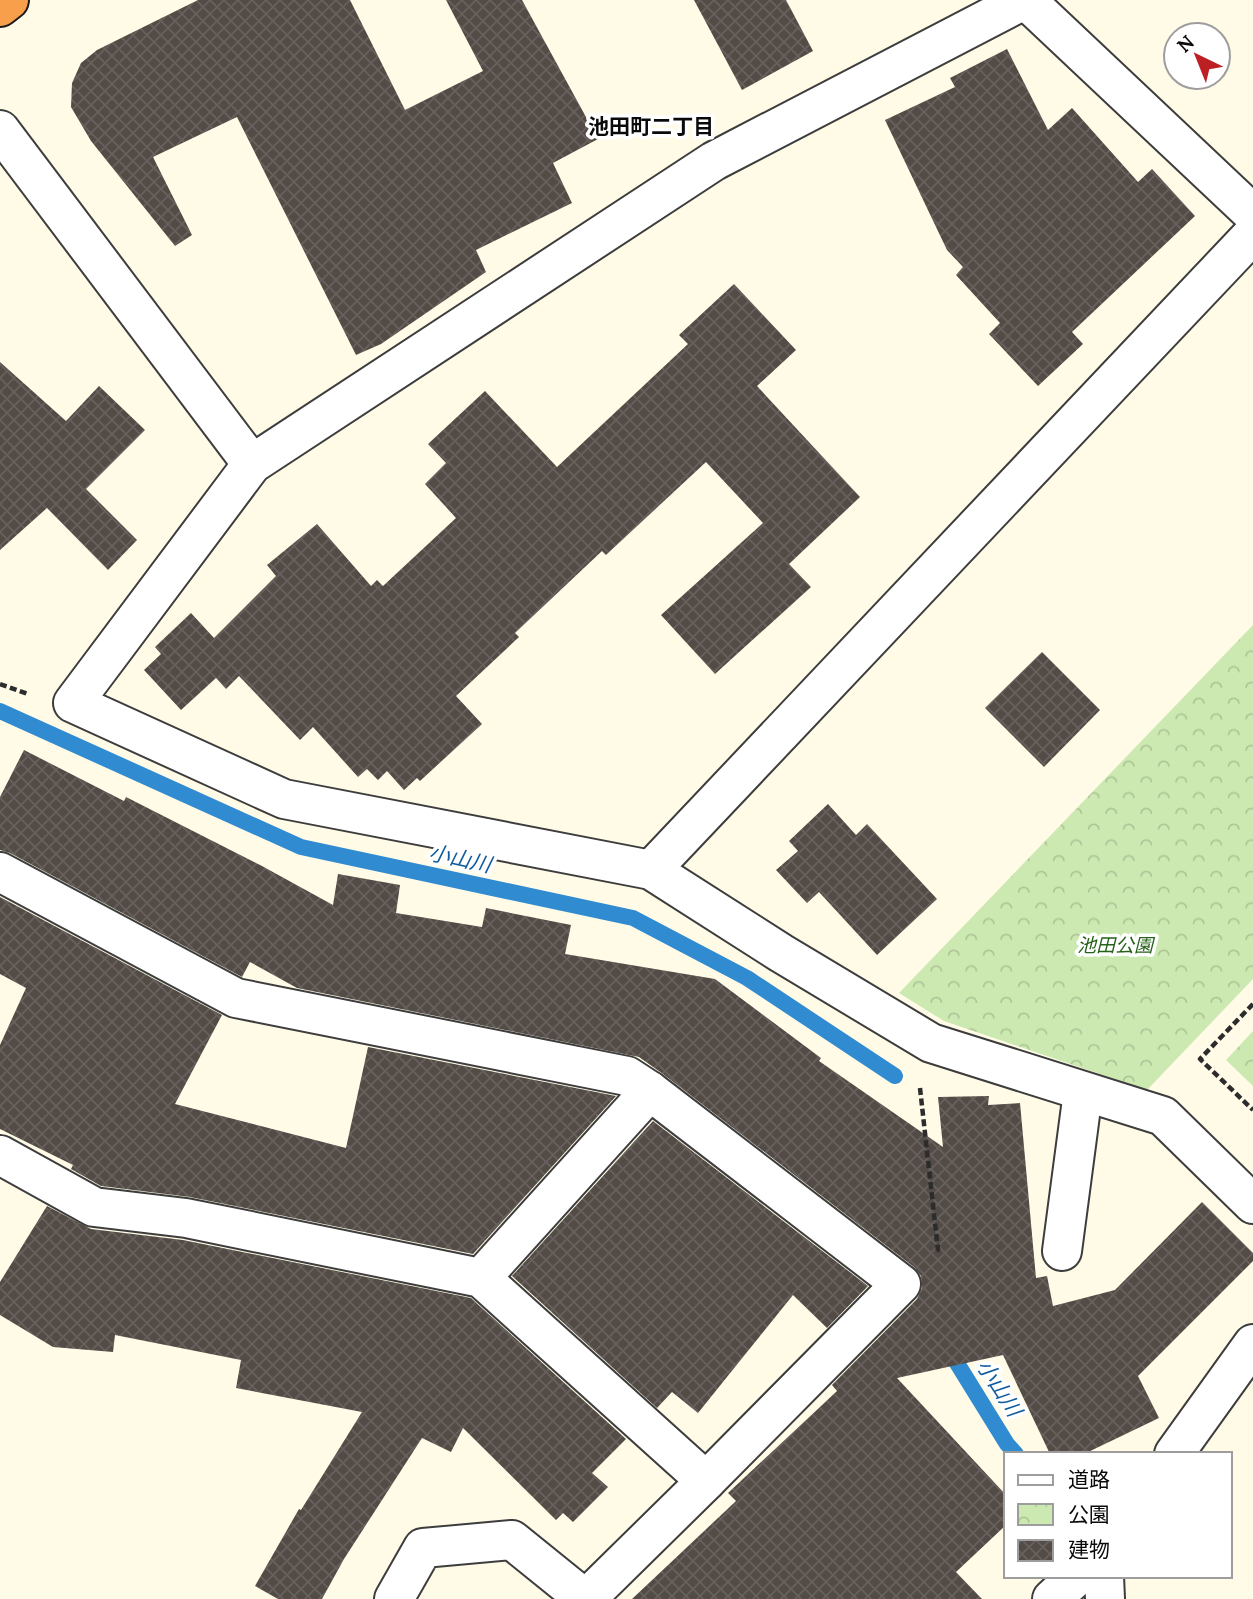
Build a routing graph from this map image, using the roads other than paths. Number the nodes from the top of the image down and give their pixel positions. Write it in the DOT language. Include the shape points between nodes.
graph roads {
  1 [pos="9,0"];
  2 [pos="1025,0"];
  3 [pos="0,8"];
  4 [pos="0,130"];
  5 [pos="1253,214"];
  6 [pos="1253,234"];
  7 [pos="252,464"];
  8 [pos="651,870"];
  9 [pos="0,872"];
  10 [pos="650,1090"];
  11 [pos="1083,1092"];
  12 [pos="0,1155"];
  13 [pos="1253,1204"];
  14 [pos="1062,1251"];
  15 [pos="481,1278"];
  16 [pos="1253,1344"];
  17 [pos="1175,1452"];
  18 [pos="706,1481"];
  19 [pos="1075,1578"];
  20 [pos="1104,1578"];
  21 [pos="394,1599"];
  22 [pos="586,1599"];
  23 [pos="1052,1599"];
  24 [pos="1105,1599"];
  1 -- 3 [label="highway"];
  2 -- 5 [label="street"];
  2 -- 7 [label="street" via="714,161"];
  4 -- 7 [label="street"];
  6 -- 8 [label="street"];
  7 -- 8 [label="street" via="73,703 284,799"];
  8 -- 11 [label="street" via="931,1043"];
  9 -- 10 [label="street" via="236,998 627,1076"];
  10 -- 15 [label="street"];
  10 -- 18 [label="street" via="901,1284"];
  11 -- 13 [label="street" via="1163,1116"];
  11 -- 14 [label="street"];
  12 -- 15 [label="street" via="94,1208 186,1218"];
  15 -- 18 [label="street"];
  16 -- 17 [label="street"];
  18 -- 22 [label="street"];
  19 -- 23 [label="street"];
  20 -- 24 [label="street"];
  21 -- 22 [label="street" via="423,1548 512,1540"];
}
